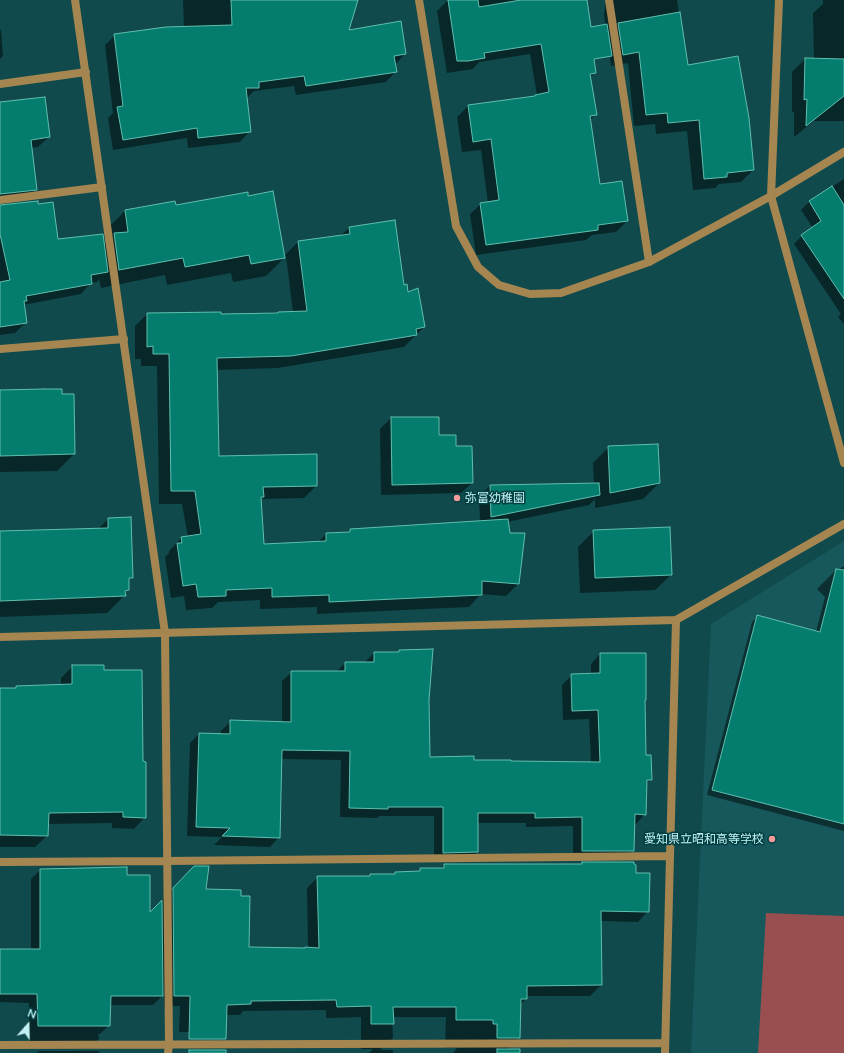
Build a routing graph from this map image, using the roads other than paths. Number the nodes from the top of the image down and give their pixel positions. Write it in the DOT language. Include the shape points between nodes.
graph roads {
  1 [pos="75,0"];
  2 [pos="419,0"];
  3 [pos="609,0"];
  4 [pos="779,0"];
  5 [pos="86,72"];
  6 [pos="0,84"];
  7 [pos="844,152"];
  8 [pos="102,187"];
  9 [pos="771,196"];
  10 [pos="0,200"];
  11 [pos="649,262"];
  12 [pos="124,339"];
  13 [pos="0,349"];
  14 [pos="844,463"];
  15 [pos="844,524"];
  16 [pos="676,620"];
  17 [pos="166,633"];
  18 [pos="0,636"];
  19 [pos="670,856"];
  20 [pos="0,862"];
  21 [pos="167,862"];
  22 [pos="665,1043"];
  23 [pos="169,1044"];
  24 [pos="0,1045"];
  25 [pos="168,1053"];
  26 [pos="665,1053"];
  1 -- 5 [label="street"];
  2 -- 11 [label="street" via="456,226 478,268 499,285 530,294 561,294"];
  3 -- 11 [label="street"];
  4 -- 9 [label="street"];
  5 -- 6 [label="street"];
  5 -- 8 [label="street"];
  7 -- 9 [label="street"];
  8 -- 10 [label="street"];
  8 -- 12 [label="street"];
  9 -- 11 [label="street"];
  9 -- 14 [label="street"];
  12 -- 13 [label="street"];
  12 -- 17 [label="street"];
  15 -- 16 [label="street"];
  16 -- 17 [label="street"];
  16 -- 19 [label="street"];
  17 -- 18 [label="street"];
  17 -- 21 [label="street"];
  19 -- 21 [label="street"];
  19 -- 22 [label="street"];
  20 -- 21 [label="street"];
  21 -- 23 [label="street"];
  22 -- 23 [label="street"];
  22 -- 26 [label="street"];
  23 -- 24 [label="street"];
  23 -- 25 [label="street"];
}
